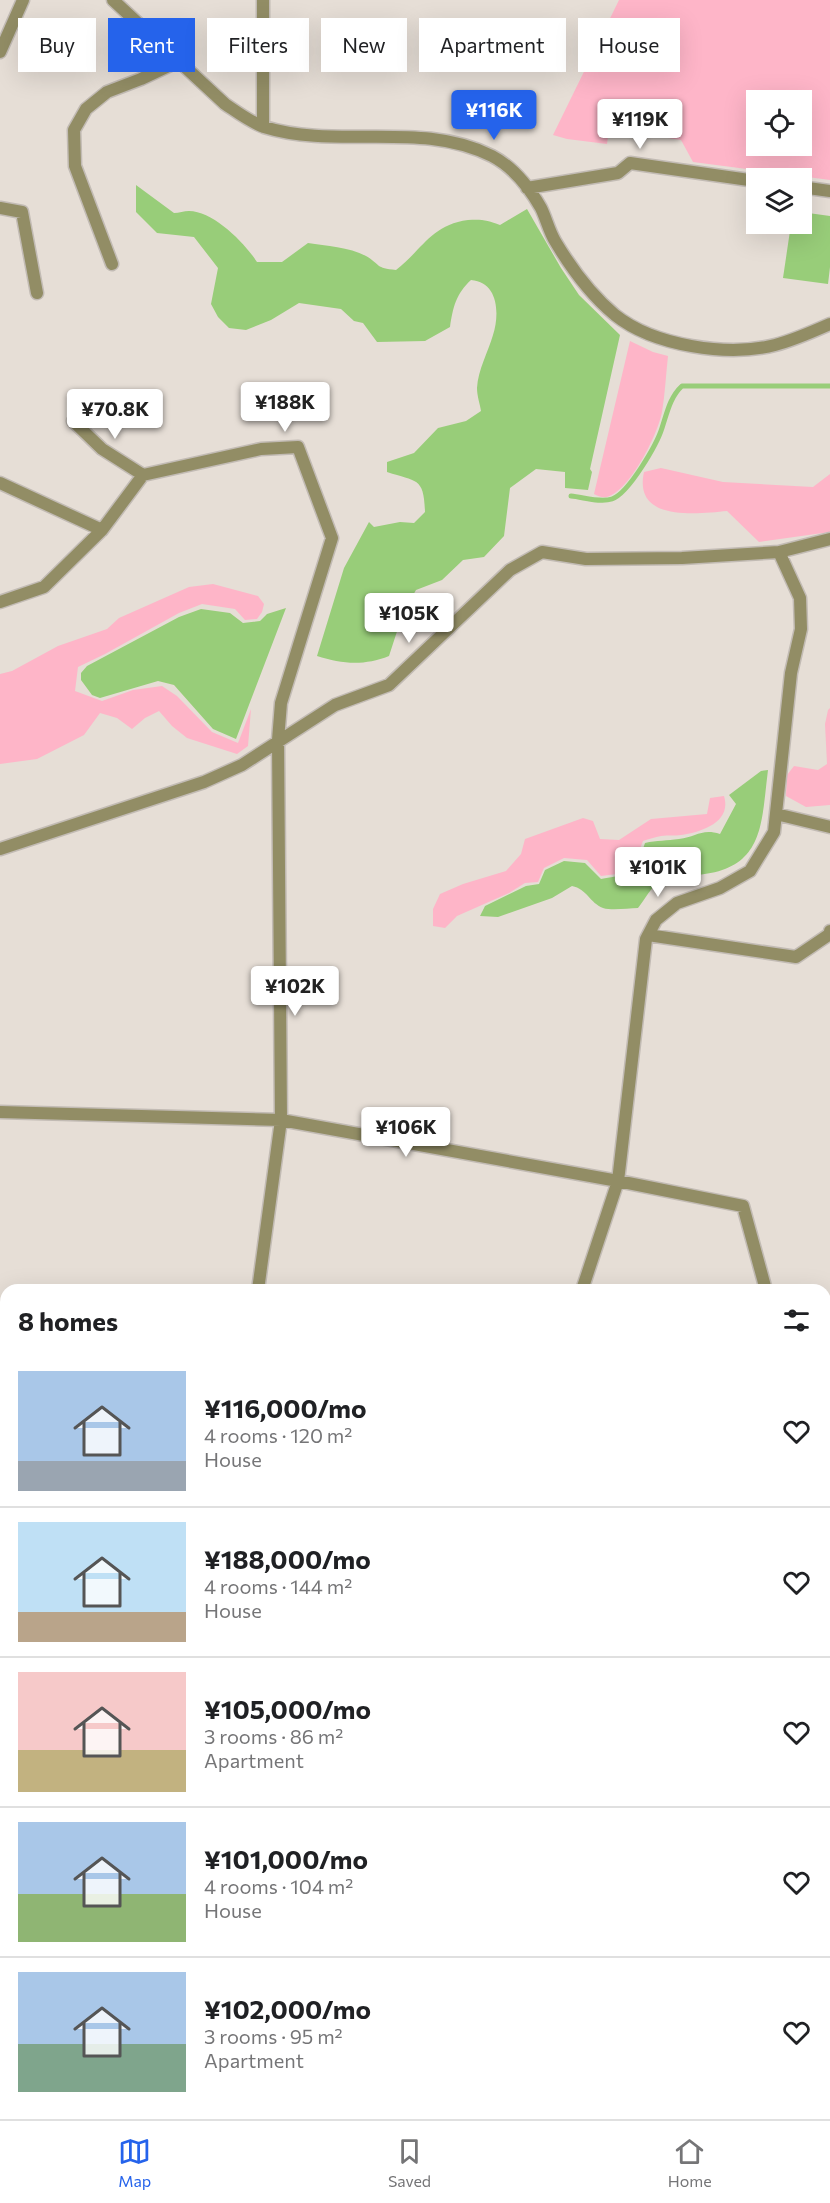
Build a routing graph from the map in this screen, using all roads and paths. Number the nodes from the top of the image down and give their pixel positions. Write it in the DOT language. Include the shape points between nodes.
graph roads {
  1 [pos="22,0"];
  2 [pos="113,0"];
  3 [pos="263,0"];
  4 [pos="132,18"];
  5 [pos="0,52"];
  6 [pos="156,72"];
  7 [pos="191,72"];
  8 [pos="263,126"];
  9 [pos="746,180"];
  10 [pos="527,188"];
  11 [pos="812,189"];
  12 [pos="830,191"];
  13 [pos="0,208"];
  14 [pos="112,264"];
  15 [pos="37,293"];
  16 [pos="830,324"];
  17 [pos="73,421"];
  18 [pos="143,476"];
  19 [pos="0,483"];
  20 [pos="102,530"];
  21 [pos="830,540"];
  22 [pos="779,552"];
  23 [pos="0,602"];
  24 [pos="278,740"];
  25 [pos="776,814"];
  26 [pos="830,827"];
  27 [pos="0,849"];
  28 [pos="830,931"];
  29 [pos="648,935"];
  30 [pos="0,1112"];
  31 [pos="281,1120"];
  32 [pos="618,1181"];
  33 [pos="259,1284"];
  34 [pos="584,1284"];
  35 [pos="764,1284"];
  1 -- 5 [label="street"];
  2 -- 4 [label="street"];
  3 -- 8 [label="street"];
  6 -- 14 [label="street" via="107,92 86,109 74,130 75,166"];
  7 -- 8 [label="street" via="225,104"];
  8 -- 10 [label="street" via="328,137 441,140 492,156 511,169"];
  9 -- 10 [label="street" via="630,163 618,173"];
  10 -- 16 [label="street" via="573,269 615,315 638,329 702,348 751,349 791,340"];
  11 -- 12 [label="street"];
  13 -- 15 [label="street" via="22,212"];
  17 -- 18 [label="street" via="102,449"];
  18 -- 20 [label="street"];
  18 -- 24 [label="street" via="261,449 298,447 332,538 281,703"];
  19 -- 20 [label="street"];
  20 -- 23 [label="street" via="44,587"];
  21 -- 22 [label="street"];
  22 -- 24 [label="street" via="586,559 542,552 510,570 389,685 336,705"];
  22 -- 25 [label="street" via="800,598 801,629 791,673"];
  24 -- 27 [label="street" via="242,765 204,782"];
  24 -- 31 [label="street"];
  25 -- 26 [label="street"];
  25 -- 29 [label="street" via="774,832 750,871 720,888 677,903 656,920"];
  28 -- 29 [label="street" via="796,957"];
  29 -- 32 [label="street"];
  30 -- 31 [label="street"];
  31 -- 32 [label="street"];
  31 -- 33 [label="street"];
  32 -- 34 [label="street"];
  32 -- 35 [label="street" via="743,1206"];
}
